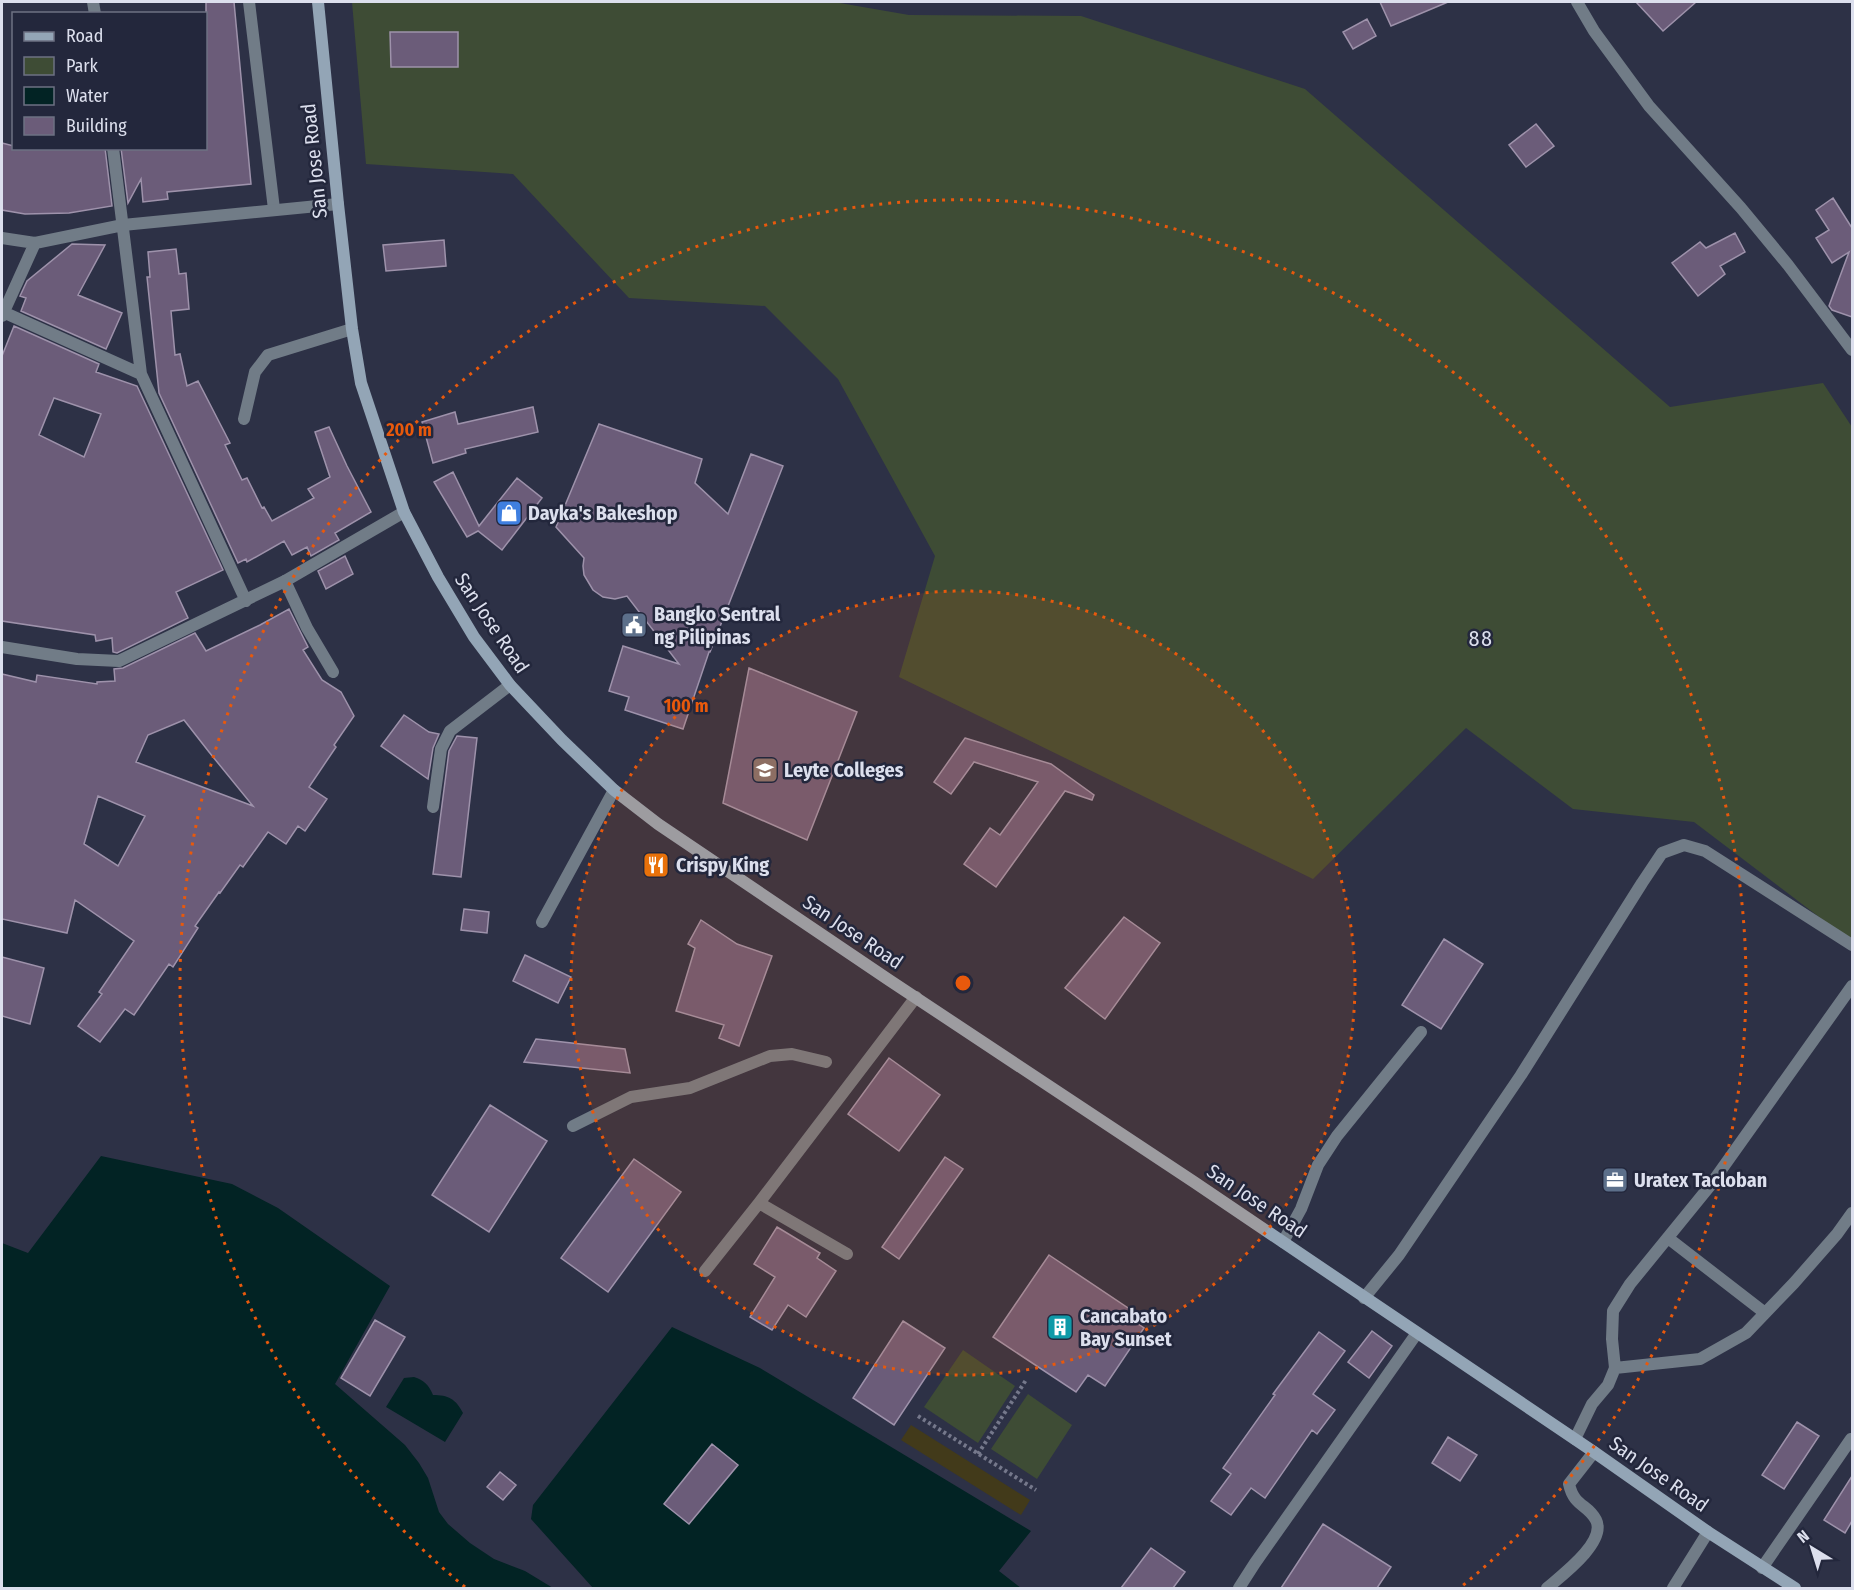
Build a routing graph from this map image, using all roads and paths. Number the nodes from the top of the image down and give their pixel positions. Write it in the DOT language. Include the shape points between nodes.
graph roads {
  1 [pos="249,2"];
  2 [pos="318,2"];
  3 [pos="1577,2"];
  4 [pos="113,150"];
  5 [pos="338,204"];
  6 [pos="274,209"];
  7 [pos="123,225"];
  8 [pos="2,238"];
  9 [pos="35,243"];
  10 [pos="2,314"];
  11 [pos="352,329"];
  12 [pos="1852,350"];
  13 [pos="141,374"];
  14 [pos="244,419"];
  15 [pos="405,512"];
  16 [pos="285,581"];
  17 [pos="246,602"];
  18 [pos="2,647"];
  19 [pos="333,672"];
  20 [pos="510,685"];
  21 [pos="614,790"];
  22 [pos="433,807"];
  23 [pos="542,922"];
  24 [pos="1852,945"];
  25 [pos="1852,986"];
  26 [pos="916,997"];
  27 [pos="1421,1032"];
  28 [pos="826,1062"];
  29 [pos="573,1126"];
  30 [pos="759,1203"];
  31 [pos="1852,1213"];
  32 [pos="1668,1238"];
  33 [pos="1283,1242"];
  34 [pos="847,1254"];
  35 [pos="705,1271"];
  36 [pos="1364,1298"];
  37 [pos="1765,1313"];
  38 [pos="1417,1333"];
  39 [pos="1615,1368"];
  40 [pos="1026,1380"];
  41 [pos="918,1416"];
  42 [pos="1575,1439"];
  43 [pos="1851,1440"];
  44 [pos="1594,1452"];
  45 [pos="978,1454"];
  46 [pos="1036,1490"];
  47 [pos="1707,1532"];
  48 [pos="1762,1568"];
  49 [pos="1239,1588"];
  50 [pos="1547,1588"];
  51 [pos="1672,1588"];
  52 [pos="1795,1588"];
  1 -- 6 [label="street"];
  2 -- 5 [label="main road, San Jose Road"];
  3 -- 12 [label="street" via="1649,106 1741,208"];
  4 -- 7 [label="street"];
  5 -- 6 [label="street"];
  5 -- 11 [label="main road, San Jose Road"];
  6 -- 7 [label="street"];
  7 -- 9 [label="street"];
  7 -- 13 [label="street"];
  8 -- 9 [label="street"];
  9 -- 10 [label="street"];
  10 -- 13 [label="street"];
  11 -- 14 [label="street" via="268,356 255,372"];
  11 -- 15 [label="main road, San Jose Road" via="361,383"];
  13 -- 17 [label="street"];
  15 -- 16 [label="street"];
  15 -- 20 [label="main road, San Jose Road" via="438,578 474,637"];
  16 -- 17 [label="street"];
  16 -- 19 [label="street"];
  17 -- 18 [label="street" via="119,662"];
  20 -- 21 [label="main road, San Jose Road"];
  20 -- 22 [label="street" via="450,731 441,749"];
  21 -- 23 [label="street"];
  21 -- 26 [label="main road, San Jose Road" via="658,824"];
  24 -- 36 [label="street" via="1705,851 1684,845 1662,853 1521,1075 1399,1255"];
  25 -- 32 [label="street" via="1709,1187"];
  26 -- 30 [label="street"];
  26 -- 33 [label="main road, San Jose Road"];
  27 -- 33 [label="street" via="1318,1165"];
  28 -- 29 [label="street" via="792,1054 770,1056 690,1088 631,1097"];
  30 -- 34 [label="street"];
  30 -- 35 [label="street"];
  31 -- 37 [label="street"];
  32 -- 37 [label="street"];
  32 -- 39 [label="street" via="1613,1311"];
  33 -- 36 [label="main road, San Jose Road"];
  36 -- 38 [label="main road, San Jose Road"];
  37 -- 39 [label="street" via="1746,1333 1700,1359"];
  38 -- 42 [label="main road, San Jose Road"];
  38 -- 49 [label="street"];
  39 -- 42 [label="street"];
  40 -- 45 [label="path"];
  41 -- 45 [label="path"];
  42 -- 44 [label="main road, San Jose Road"];
  43 -- 48 [label="street"];
  44 -- 47 [label="main road, San Jose Road"];
  44 -- 50 [label="street" via="1569,1484 1572,1496 1596,1521 1597,1533 1580,1561"];
  45 -- 46 [label="path"];
  47 -- 48 [label="main road, San Jose Road"];
  47 -- 51 [label="street"];
  48 -- 52 [label="main road, San Jose Road"];
}
